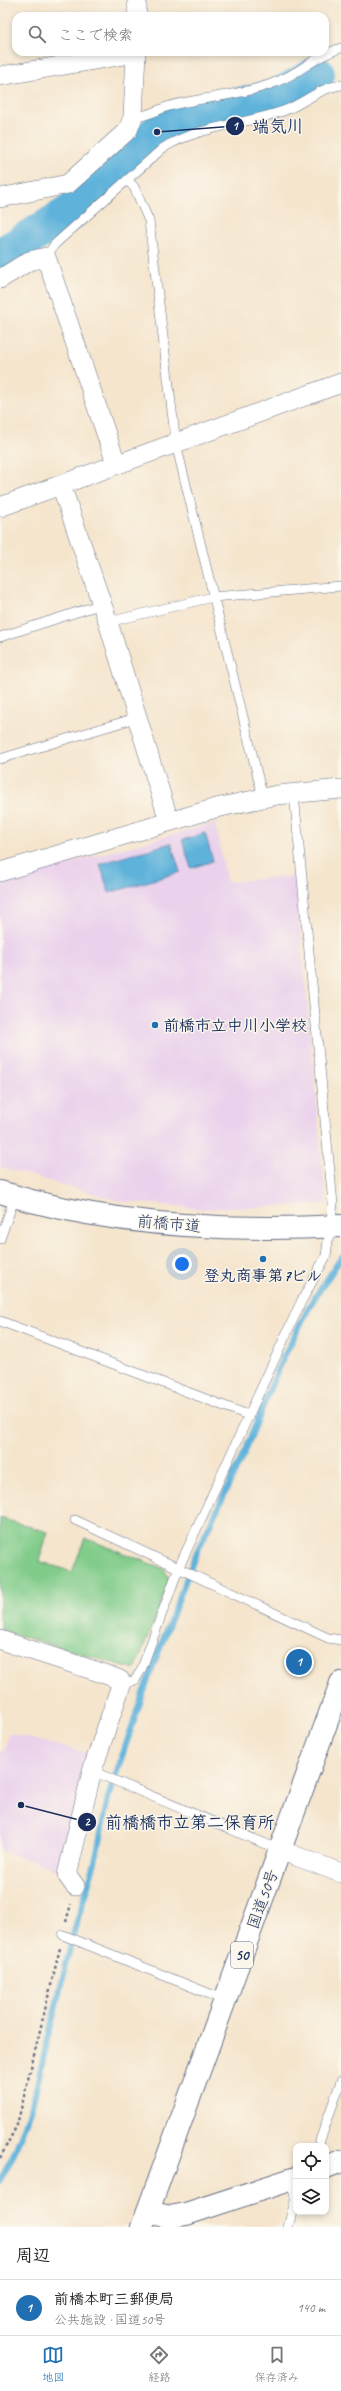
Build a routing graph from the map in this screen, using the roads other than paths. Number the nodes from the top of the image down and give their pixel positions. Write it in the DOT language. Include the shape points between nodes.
graph roads {
  1 [pos="137,0"];
  2 [pos="136,12"];
  3 [pos="341,48"];
  4 [pos="329,51"];
  5 [pos="118,56"];
  6 [pos="136,56"];
  7 [pos="319,56"];
  8 [pos="0,76"];
  9 [pos="341,84"];
  10 [pos="133,117"];
  11 [pos="127,180"];
  12 [pos="0,198"];
  13 [pos="46,258"];
  14 [pos="0,278"];
  15 [pos="341,383"];
  16 [pos="176,444"];
  17 [pos="116,464"];
  18 [pos="60,485"];
  19 [pos="0,507"];
  20 [pos="341,586"];
  21 [pos="213,597"];
  22 [pos="102,604"];
  23 [pos="108,622"];
  24 [pos="0,637"];
  25 [pos="136,718"];
  26 [pos="0,758"];
  27 [pos="341,789"];
  28 [pos="294,794"];
  29 [pos="263,798"];
  30 [pos="169,821"];
  31 [pos="0,872"];
  32 [pos="8,1194"];
  33 [pos="335,1226"];
  34 [pos="0,1239"];
  35 [pos="0,1320"];
  36 [pos="248,1416"];
  37 [pos="75,1520"];
  38 [pos="178,1567"];
  39 [pos="0,1640"];
  40 [pos="341,1640"];
  41 [pos="341,1683"];
  42 [pos="121,1685"];
  43 [pos="92,1772"];
  44 [pos="280,1850"];
  45 [pos="341,1873"];
  46 [pos="75,1886"];
  47 [pos="63,1935"];
  48 [pos="225,2000"];
  49 [pos="341,2081"];
  50 [pos="319,2143"];
  51 [pos="341,2161"];
  52 [pos="329,2166"];
  53 [pos="293,2179"];
  54 [pos="293,2209"];
  55 [pos="145,2219"];
  56 [pos="288,2227"];
  1 -- 2 [label="street"];
  3 -- 4 [label="lane"];
  5 -- 8 [label="street"];
  6 -- 10 [label="street"];
  7 -- 10 [label="lane" via="286,78 264,86 173,105 152,115"];
  9 -- 11 [label="lane" via="321,90 285,111 180,138 163,148"];
  10 -- 12 [label="street" via="128,130 68,184"];
  11 -- 13 [label="lane" via="55,244"];
  11 -- 16 [label="lane" via="134,187 149,221"];
  13 -- 14 [label="street" via="29,261"];
  13 -- 17 [label="street"];
  15 -- 16 [label="street"];
  16 -- 17 [label="street"];
  16 -- 21 [label="lane"];
  17 -- 18 [label="street"];
  18 -- 19 [label="street"];
  18 -- 22 [label="street"];
  20 -- 21 [label="lane"];
  21 -- 23 [label="lane"];
  21 -- 29 [label="lane"];
  22 -- 23 [label="street"];
  22 -- 24 [label="lane"];
  23 -- 25 [label="street"];
  25 -- 26 [label="lane"];
  25 -- 30 [label="street"];
  27 -- 28 [label="street"];
  28 -- 29 [label="street"];
  28 -- 33 [label="lane"];
  29 -- 30 [label="street"];
  30 -- 31 [label="street"];
  32 -- 33 [label="main road, 前橋市道" via="104,1218 204,1227"];
  32 -- 34 [label="lane"];
  33 -- 36 [label="lane" via="326,1256 301,1302"];
  35 -- 36 [label="lane"];
  36 -- 38 [label="lane"];
  37 -- 38 [label="lane"];
  38 -- 40 [label="lane" via="328,1638"];
  38 -- 42 [label="lane" via="142,1668 135,1680"];
  39 -- 42 [label="street" via="105,1674 120,1680"];
  41 -- 44 [label="main road, 国道50号 / 50"];
  42 -- 43 [label="street"];
  43 -- 44 [label="lane"];
  43 -- 46 [label="street" via="67,1876"];
  44 -- 45 [label="street"];
  44 -- 48 [label="main road, 国道50号 / 50"];
  47 -- 48 [label="lane"];
  48 -- 55 [label="main road, 国道50号 / 50"];
  49 -- 50 [label="lane"];
  51 -- 52 [label="main road"];
  53 -- 55 [label="main road" via="180,2215"];
  54 -- 56 [label="lane"];
}
